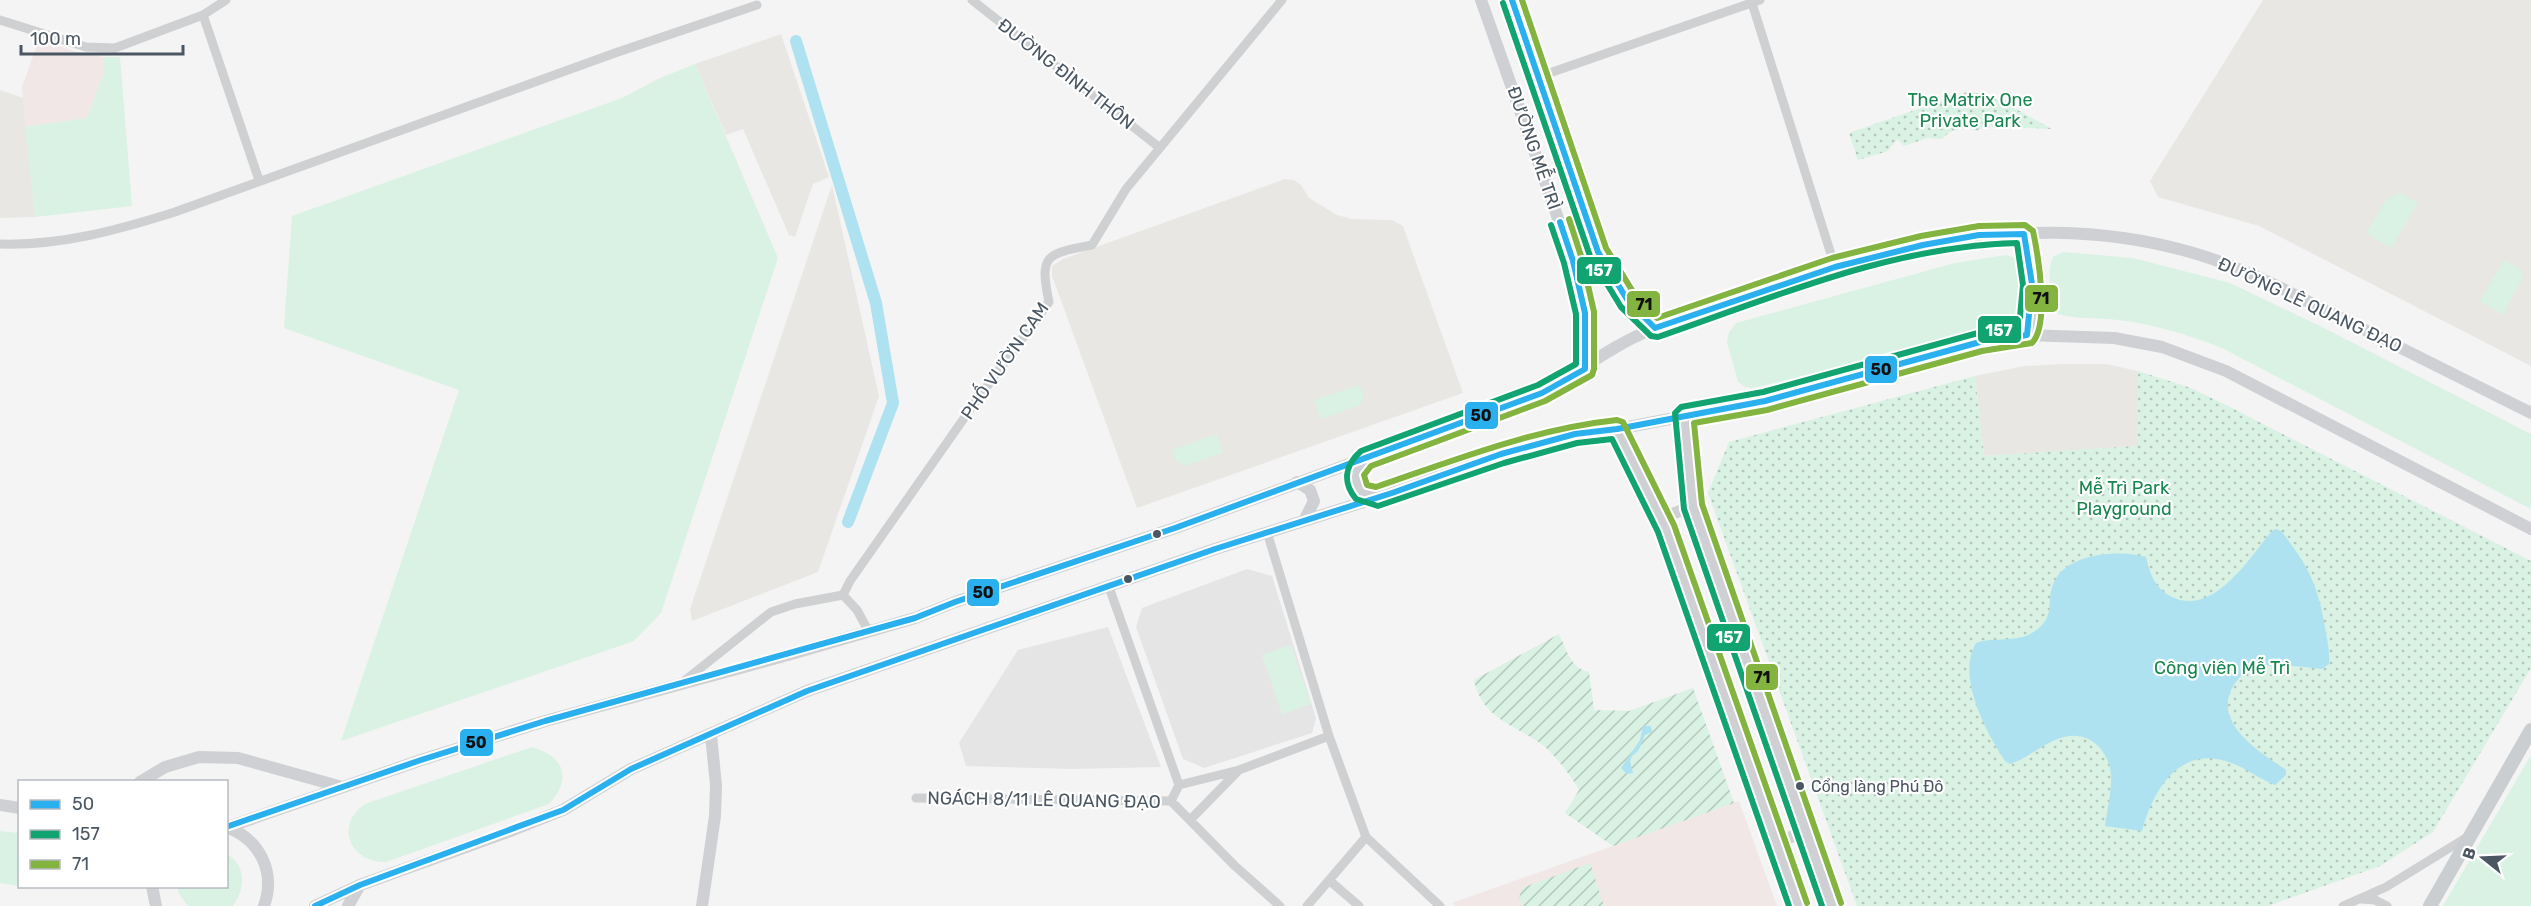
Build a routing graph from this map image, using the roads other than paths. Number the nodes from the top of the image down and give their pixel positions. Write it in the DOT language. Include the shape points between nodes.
graph roads {
  1 [pos="226,0"];
  2 [pos="972,0"];
  3 [pos="1282,0"];
  4 [pos="1481,0"];
  5 [pos="1512,0"];
  6 [pos="1754,1"];
  7 [pos="757,5"];
  8 [pos="203,15"];
  9 [pos="0,20"];
  10 [pos="1538,77"];
  11 [pos="1160,148"];
  12 [pos="260,180"];
  13 [pos="2024,234"];
  14 [pos="0,244"];
  15 [pos="1598,252"];
  16 [pos="1573,261"];
  17 [pos="1835,267"];
  18 [pos="1655,328"];
  19 [pos="2027,335"];
  20 [pos="1584,369"];
  21 [pos="2531,413"];
  22 [pos="1684,416"];
  23 [pos="1617,429"];
  24 [pos="1365,459"];
  25 [pos="1297,482"];
  26 [pos="1376,497"];
  27 [pos="1693,506"];
  28 [pos="1662,518"];
  29 [pos="1305,519"];
  30 [pos="2531,529"];
  31 [pos="1267,532"];
  32 [pos="1109,587"];
  33 [pos="843,595"];
  34 [pos="869,632"];
  35 [pos="682,682"];
  36 [pos="2531,730"];
  37 [pos="711,735"];
  38 [pos="1329,736"];
  39 [pos="1239,770"];
  40 [pos="143,780"];
  41 [pos="1179,785"];
  42 [pos="342,787"];
  43 [pos="916,798"];
  44 [pos="1172,801"];
  45 [pos="0,805"];
  46 [pos="18,808"];
  47 [pos="1190,820"];
  48 [pos="228,827"];
  49 [pos="228,828"];
  50 [pos="1806,832"];
  51 [pos="2471,834"];
  52 [pos="1366,837"];
  53 [pos="1776,842"];
  54 [pos="1330,880"];
  55 [pos="360,885"];
  56 [pos="152,888"];
  57 [pos="2362,899"];
  58 [pos="156,906"];
  59 [pos="264,906"];
  60 [pos="315,906"];
  61 [pos="348,906"];
  62 [pos="702,906"];
  63 [pos="1280,906"];
  64 [pos="1307,906"];
  65 [pos="1359,906"];
  66 [pos="1440,906"];
  67 [pos="1799,906"];
  68 [pos="1832,906"];
  69 [pos="2343,906"];
  70 [pos="2387,906"];
  71 [pos="2430,906"];
  1 -- 8 [label="street"];
  2 -- 11 [label="street, ĐƯỜNG ĐÌNH THÔN"];
  3 -- 11 [label="street, PHỐ VƯỜN CAM"];
  4 -- 16 [label="main road, ĐƯỜNG MỄ TRÌ"];
  5 -- 10 [label="main road, ĐƯỜNG MỄ TRÌ"];
  6 -- 10 [label="street"];
  6 -- 17 [label="street"];
  7 -- 12 [label="street"];
  8 -- 9 [label="street" via="115,48 101,49 70,44"];
  8 -- 12 [label="street"];
  10 -- 15 [label="main road, ĐƯỜNG MỄ TRÌ"];
  11 -- 33 [label="street, PHỐ VƯỜN CAM" via="1116,203 1092,245 1057,253 1047,262 1043,272 1049,302"];
  12 -- 14 [label="street" via="120,229 66,240"];
  13 -- 17 [label="main road, ĐƯỜNG LÊ QUANG ĐẠO" via="1979,235 1923,244"];
  13 -- 19 [label="main road" via="2033,273"];
  13 -- 21 [label="main road, ĐƯỜNG LÊ QUANG ĐẠO" via="2100,234 2163,245 2235,267"];
  15 -- 16 [label="main road"];
  15 -- 18 [label="main road, ĐƯỜNG MỄ TRÌ" via="1628,301"];
  16 -- 20 [label="main road, ĐƯỜNG MỄ TRÌ" via="1585,313"];
  17 -- 18 [label="main road, ĐƯỜNG LÊ QUANG ĐẠO"];
  18 -- 20 [label="main road, ĐƯỜNG LÊ QUANG ĐẠO" via="1628,339"];
  19 -- 22 [label="main road" via="1980,342 1765,401"];
  19 -- 30 [label="main road" via="2134,341 2187,356 2290,404"];
  20 -- 24 [label="main road, ĐƯỜNG LÊ QUANG ĐẠO" via="1542,393"];
  22 -- 23 [label="main road"];
  22 -- 27 [label="main road"];
  23 -- 26 [label="main road" via="1575,434 1501,454"];
  23 -- 28 [label="main road"];
  24 -- 25 [label="main road, ĐƯỜNG LÊ QUANG ĐẠO"];
  24 -- 26 [label="main road" via="1354,473 1356,483 1361,492"];
  25 -- 29 [label="main road" via="1310,490 1314,501"];
  25 -- 34 [label="main road, ĐƯỜNG LÊ QUANG ĐẠO" via="1175,528"];
  26 -- 29 [label="main road"];
  27 -- 28 [label="main road"];
  27 -- 50 [label="main road"];
  28 -- 53 [label="main road"];
  29 -- 31 [label="main road"];
  31 -- 32 [label="main road"];
  31 -- 38 [label="street"];
  32 -- 37 [label="main road" via="807,691"];
  32 -- 41 [label="street"];
  33 -- 34 [label="street"];
  33 -- 35 [label="street" via="771,612"];
  34 -- 35 [label="main road, ĐƯỜNG LÊ QUANG ĐẠO"];
  35 -- 42 [label="main road, ĐƯỜNG LÊ QUANG ĐẠO" via="534,724"];
  36 -- 51 [label="main road"];
  37 -- 55 [label="main road" via="631,769 563,810"];
  37 -- 62 [label="main road" via="715,816"];
  38 -- 39 [label="street"];
  38 -- 52 [label="street"];
  39 -- 41 [label="street"];
  39 -- 47 [label="street"];
  40 -- 42 [label="main road" via="165,766 199,757 238,758"];
  41 -- 44 [label="street"];
  42 -- 48 [label="main road, ĐƯỜNG LÊ QUANG ĐẠO"];
  43 -- 44 [label="street, NGÁCH 8/11 LÊ QUANG ĐẠO"];
  44 -- 47 [label="street"];
  45 -- 46 [label="main road"];
  47 -- 63 [label="street"];
  49 -- 59 [label="main road" via="259,849 267,867 269,886"];
  50 -- 53 [label="main road"];
  50 -- 68 [label="main road"];
  51 -- 57 [label="street"];
  51 -- 71 [label="main road"];
  52 -- 54 [label="street"];
  52 -- 66 [label="street"];
  53 -- 67 [label="main road"];
  54 -- 64 [label="street"];
  54 -- 65 [label="street"];
  55 -- 60 [label="main road"];
  55 -- 61 [label="main road"];
  56 -- 58 [label="main road"];
  57 -- 69 [label="street"];
  57 -- 70 [label="street"];
}
